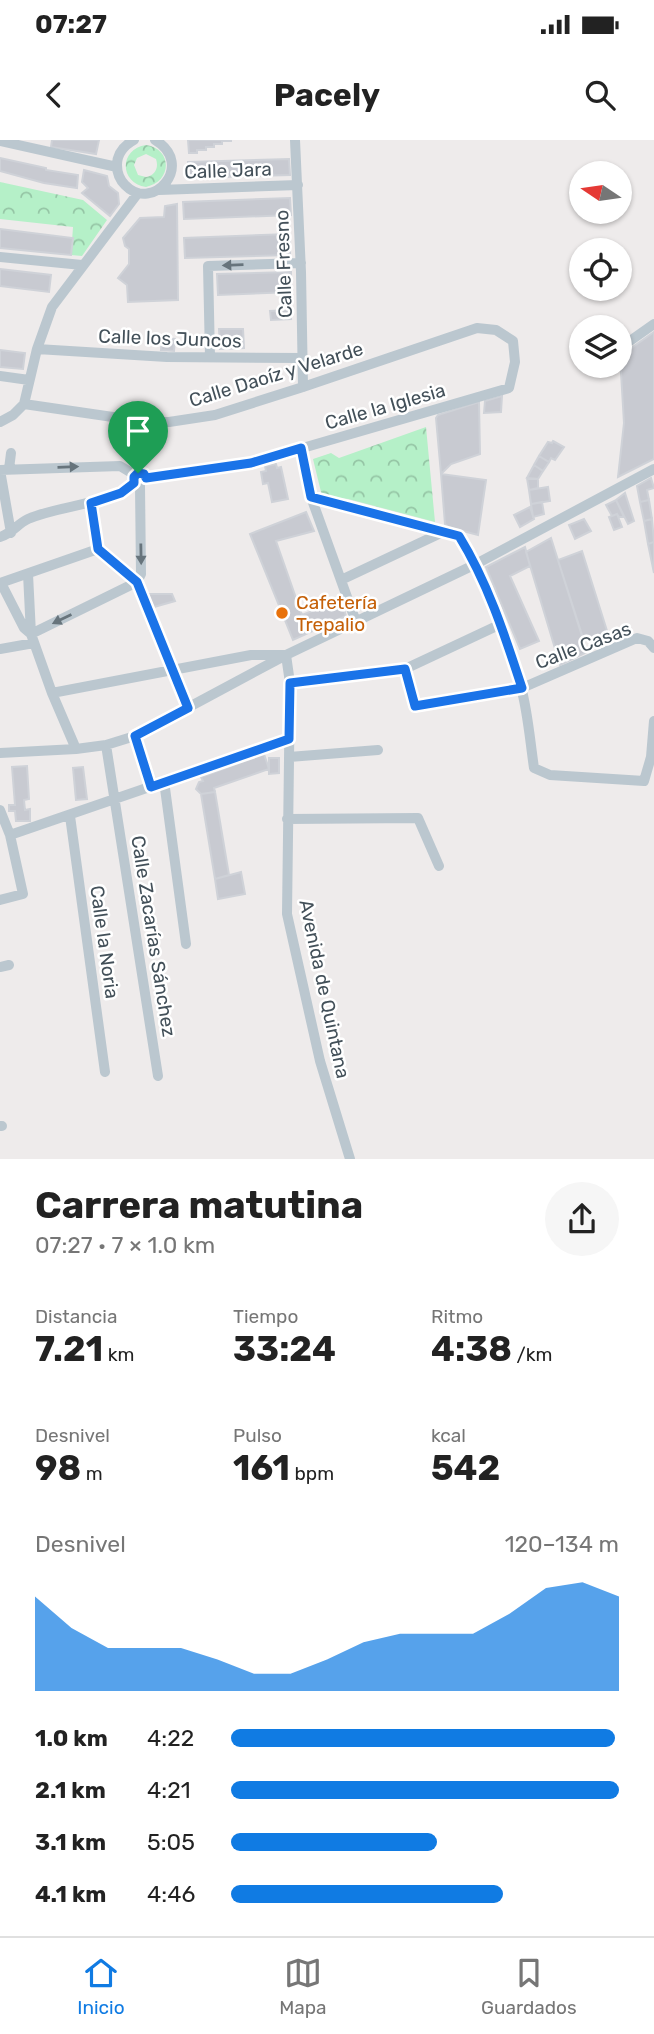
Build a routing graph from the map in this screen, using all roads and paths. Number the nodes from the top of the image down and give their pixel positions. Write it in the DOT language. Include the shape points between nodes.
graph roads {
  1 [pos="134,140"];
  2 [pos="155,140"];
  3 [pos="295,140"];
  4 [pos="0,141"];
  5 [pos="117,167"];
  6 [pos="298,185"];
  7 [pos="159,190"];
  8 [pos="138,193"];
  9 [pos="0,257"];
  10 [pos="301,263"];
  11 [pos="82,265"];
  12 [pos="654,324"];
  13 [pos="632,340"];
  14 [pos="37,349"];
  15 [pos="210,357"];
  16 [pos="303,358"];
  17 [pos="0,376"];
  18 [pos="29,380"];
  19 [pos="303,387"];
  20 [pos="509,388"];
  21 [pos="24,404"];
  22 [pos="0,422"];
  23 [pos="301,448"];
  24 [pos="11,453"];
  25 [pos="3,469"];
  26 [pos="654,469"];
  27 [pos="139,481"];
  28 [pos="311,497"];
  29 [pos="91,503"];
  30 [pos="8,519"];
  31 [pos="26,520"];
  32 [pos="443,532"];
  33 [pos="5,535"];
  34 [pos="98,549"];
  35 [pos="476,564"];
  36 [pos="28,574"];
  37 [pos="341,580"];
  38 [pos="137,582"];
  39 [pos="0,583"];
  40 [pos="356,622"];
  41 [pos="501,624"];
  42 [pos="32,639"];
  43 [pos="654,648"];
  44 [pos="0,649"];
  45 [pos="286,655"];
  46 [pos="173,669"];
  47 [pos="405,669"];
  48 [pos="290,683"];
  49 [pos="522,688"];
  50 [pos="52,693"];
  51 [pos="188,708"];
  52 [pos="654,721"];
  53 [pos="135,736"];
  54 [pos="289,739"];
  55 [pos="106,745"];
  56 [pos="76,750"];
  57 [pos="378,750"];
  58 [pos="0,753"];
  59 [pos="289,757"];
  60 [pos="164,781"];
  61 [pos="151,787"];
  62 [pos="116,800"];
  63 [pos="0,810"];
  64 [pos="70,816"];
  65 [pos="287,819"];
  66 [pos="10,835"];
  67 [pos="439,866"];
  68 [pos="0,900"];
  69 [pos="186,944"];
  70 [pos="105,1072"];
  71 [pos="158,1076"];
  72 [pos="350,1159"];
  1 -- 5 [label="street" via="121,150"];
  2 -- 7 [label="street" via="169,153 172,163 167,183"];
  3 -- 6 [label="street, Calle Fresno"];
  4 -- 5 [label="street"];
  5 -- 8 [label="street" via="123,183"];
  6 -- 7 [label="street, Calle Jara"];
  6 -- 10 [label="street, Calle Fresno"];
  7 -- 8 [label="street, Calle Jara"];
  8 -- 11 [label="street"];
  9 -- 11 [label="street"];
  10 -- 15 [label="street, one-way" via="208,266"];
  10 -- 16 [label="street, Calle Fresno"];
  11 -- 14 [label="street" via="52,307"];
  12 -- 13 [label="street"];
  14 -- 15 [label="street, Calle los Juncos"];
  14 -- 18 [label="street"];
  15 -- 16 [label="street, Calle los Juncos"];
  16 -- 19 [label="street, Calle Fresno"];
  17 -- 18 [label="street"];
  18 -- 21 [label="street"];
  19 -- 20 [label="street, Calle Daoíz y Velarde" via="477,328 496,330 513,341"];
  19 -- 21 [label="street, Calle Daoíz y Velarde" via="215,415 169,422"];
  20 -- 23 [label="street, Calle la Iglesia"];
  21 -- 22 [label="street"];
  23 -- 27 [label="street, Calle la Iglesia" via="251,463"];
  23 -- 28 [label="street"];
  24 -- 25 [label="street"];
  25 -- 27 [label="street, one-way" via="120,466"];
  25 -- 30 [label="street"];
  26 -- 35 [label="street"];
  27 -- 29 [label="street, Calle la Iglesia"];
  27 -- 38 [label="street, one-way" via="141,573"];
  28 -- 32 [label="street"];
  28 -- 37 [label="street"];
  29 -- 31 [label="street, Calle la Iglesia"];
  29 -- 34 [label="street"];
  30 -- 31 [label="street, Calle la Iglesia"];
  30 -- 33 [label="street"];
  31 -- 33 [label="street, Calle la Iglesia"];
  32 -- 35 [label="street" via="459,536"];
  32 -- 37 [label="street"];
  34 -- 36 [label="street"];
  34 -- 38 [label="street"];
  35 -- 40 [label="street"];
  35 -- 41 [label="street"];
  36 -- 39 [label="street"];
  36 -- 42 [label="street"];
  37 -- 40 [label="street"];
  38 -- 42 [label="street, one-way"];
  38 -- 46 [label="street"];
  39 -- 42 [label="street"];
  40 -- 45 [label="street"];
  41 -- 47 [label="street"];
  41 -- 49 [label="street"];
  42 -- 44 [label="street"];
  42 -- 50 [label="street"];
  43 -- 49 [label="street, Calle Casas" via="637,638"];
  45 -- 46 [label="street" via="251,655"];
  45 -- 48 [label="street, Avenida de Quintana"];
  45 -- 51 [label="street"];
  46 -- 50 [label="street"];
  46 -- 51 [label="street"];
  47 -- 48 [label="street"];
  47 -- 49 [label="street" via="415,706"];
  48 -- 54 [label="street, Avenida de Quintana"];
  49 -- 52 [label="street" via="534,768 550,775 644,781"];
  50 -- 56 [label="street"];
  51 -- 53 [label="street"];
  53 -- 55 [label="street"];
  53 -- 61 [label="street"];
  54 -- 59 [label="street, Avenida de Quintana"];
  54 -- 60 [label="street"];
  55 -- 56 [label="street"];
  55 -- 62 [label="street, Calle Zacarías Sánchez"];
  56 -- 58 [label="street"];
  57 -- 59 [label="street"];
  59 -- 65 [label="street, Avenida de Quintana"];
  60 -- 61 [label="street"];
  60 -- 69 [label="street"];
  61 -- 62 [label="street"];
  62 -- 64 [label="street"];
  62 -- 71 [label="street, Calle Zacarías Sánchez"];
  63 -- 66 [label="street"];
  64 -- 66 [label="street"];
  64 -- 70 [label="street, Calle la Noria"];
  65 -- 67 [label="street" via="418,818"];
  65 -- 72 [label="street, Avenida de Quintana" via="287,914 320,1061"];
  66 -- 68 [label="street" via="23,894"];
}
